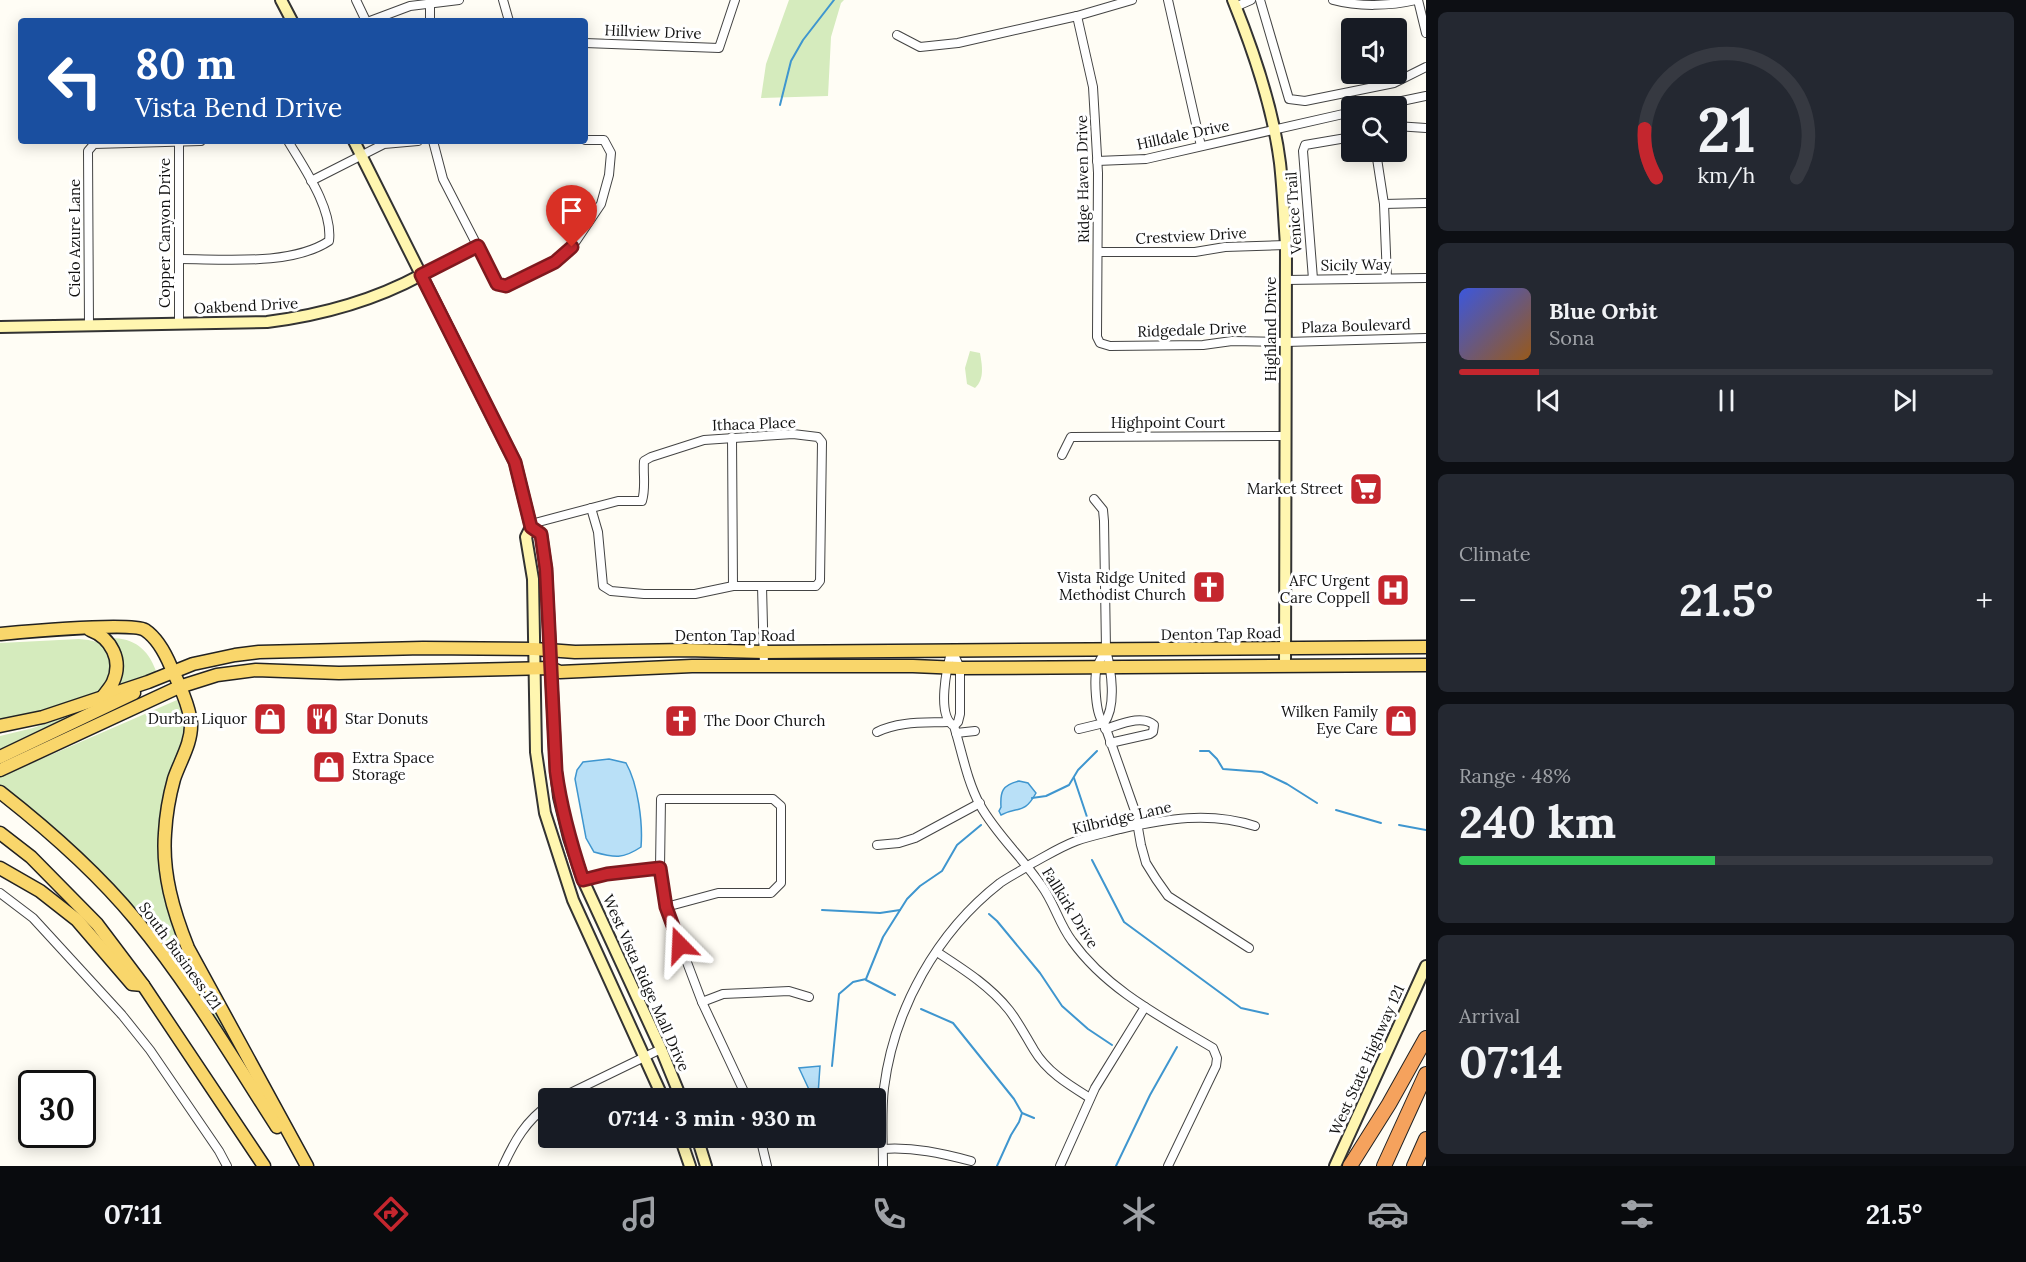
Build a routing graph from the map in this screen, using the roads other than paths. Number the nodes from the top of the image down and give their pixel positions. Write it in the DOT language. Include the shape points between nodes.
graph roads {
  1 [pos="281,0"];
  2 [pos="356,0"];
  3 [pos="459,0"];
  4 [pos="503,0"];
  5 [pos="735,0"];
  6 [pos="1132,0"];
  7 [pos="1168,0"];
  8 [pos="1251,0"];
  9 [pos="1260,0"];
  10 [pos="1333,0"];
  11 [pos="1417,0"];
  12 [pos="1234,3"];
  13 [pos="430,4"];
  14 [pos="1077,16"];
  15 [pos="290,18"];
  16 [pos="366,18"];
  17 [pos="376,18"];
  18 [pos="430,18"];
  19 [pos="508,18"];
  20 [pos="1426,33"];
  21 [pos="897,35"];
  22 [pos="588,43"];
  23 [pos="1426,67"];
  24 [pos="1426,96"];
  25 [pos="1407,100"];
  26 [pos="1341,115"];
  27 [pos="1407,127"];
  28 [pos="1426,128"];
  29 [pos="1273,130"];
  30 [pos="1341,139"];
  31 [pos="588,140"];
  32 [pos="94,144"];
  33 [pos="178,144"];
  34 [pos="290,144"];
  35 [pos="356,144"];
  36 [pos="384,144"];
  37 [pos="434,144"];
  38 [pos="1201,146"];
  39 [pos="361,154"];
  40 [pos="1097,160"];
  41 [pos="1378,162"];
  42 [pos="311,180"];
  43 [pos="1426,203"];
  44 [pos="1384,204"];
  45 [pos="1286,245"];
  46 [pos="478,246"];
  47 [pos="1098,252"];
  48 [pos="180,259"];
  49 [pos="421,275"];
  50 [pos="1387,278"];
  51 [pos="1426,278"];
  52 [pos="1286,279"];
  53 [pos="1313,279"];
  54 [pos="178,324"];
  55 [pos="89,326"];
  56 [pos="0,327"];
  57 [pos="1426,338"];
  58 [pos="1286,342"];
  59 [pos="1100,343"];
  60 [pos="1285,436"];
  61 [pos="732,437"];
  62 [pos="1062,455"];
  63 [pos="1094,499"];
  64 [pos="591,508"];
  65 [pos="531,526"];
  66 [pos="733,586"];
  67 [pos="762,586"];
  68 [pos="86,628"];
  69 [pos="0,634"];
  70 [pos="159,646"];
  71 [pos="1412,647"];
  72 [pos="1426,647"];
  73 [pos="1285,648"];
  74 [pos="385,649"];
  75 [pos="534,649"];
  76 [pos="550,650"];
  77 [pos="952,650"];
  78 [pos="1106,650"];
  79 [pos="764,652"];
  80 [pos="1424,662"];
  81 [pos="1343,665"];
  82 [pos="190,666"];
  83 [pos="764,666"];
  84 [pos="1285,666"];
  85 [pos="534,668"];
  86 [pos="551,668"];
  87 [pos="946,668"];
  88 [pos="960,668"];
  89 [pos="1097,668"];
  90 [pos="1110,668"];
  91 [pos="173,672"];
  92 [pos="382,672"];
  93 [pos="206,678"];
  94 [pos="148,682"];
  95 [pos="179,687"];
  96 [pos="102,698"];
  97 [pos="188,710"];
  98 [pos="0,726"];
  99 [pos="1105,726"];
  100 [pos="953,727"];
  101 [pos="1079,729"];
  102 [pos="975,731"];
  103 [pos="877,732"];
  104 [pos="1110,743"];
  105 [pos="6,759"];
  106 [pos="0,770"];
  107 [pos="0,792"];
  108 [pos="980,803"];
  109 [pos="1138,825"];
  110 [pos="1255,825"];
  111 [pos="0,833"];
  112 [pos="877,845"];
  113 [pos="1028,867"];
  114 [pos="0,868"];
  115 [pos="660,868"];
  116 [pos="565,879"];
  117 [pos="583,880"];
  118 [pos="0,893"];
  119 [pos="666,907"];
  120 [pos="1249,948"];
  121 [pos="937,952"];
  122 [pos="1426,966"];
  123 [pos="143,985"];
  124 [pos="809,997"];
  125 [pos="702,1002"];
  126 [pos="1145,1007"];
  127 [pos="1426,1038"];
  128 [pos="661,1049"];
  129 [pos="644,1057"];
  130 [pos="1426,1074"];
  131 [pos="581,1088"];
  132 [pos="658,1088"];
  133 [pos="677,1088"];
  134 [pos="742,1088"];
  135 [pos="1090,1098"];
  136 [pos="538,1114"];
  137 [pos="1426,1139"];
  138 [pos="684,1148"];
  139 [pos="700,1148"];
  140 [pos="763,1148"];
  141 [pos="883,1149"];
  142 [pos="971,1161"];
  143 [pos="227,1166"];
  144 [pos="264,1166"];
  145 [pos="302,1166"];
  146 [pos="306,1166"];
  147 [pos="503,1166"];
  148 [pos="690,1166"];
  149 [pos="706,1166"];
  150 [pos="767,1166"];
  151 [pos="883,1166"];
  152 [pos="1060,1166"];
  153 [pos="1168,1166"];
  154 [pos="1335,1166"];
  155 [pos="1350,1166"];
  156 [pos="1384,1166"];
  157 [pos="1414,1166"];
  1 -- 15 [label="main road"];
  2 -- 16 [label="street"];
  3 -- 13 [label="street"];
  4 -- 19 [label="street"];
  5 -- 22 [label="street, Hillview Drive" via="719,48"];
  6 -- 14 [label="street"];
  7 -- 38 [label="street"];
  8 -- 12 [label="street"];
  9 -- 23 [label="street" via="1289,99 1305,101 1394,83"];
  10 -- 11 [label="street" via="1350,4"];
  11 -- 20 [label="street"];
  12 -- 29 [label="main road, Highland Drive" via="1253,53"];
  13 -- 17 [label="street" via="410,6"];
  13 -- 18 [label="street"];
  14 -- 21 [label="street" via="958,43 920,46"];
  14 -- 40 [label="street, Ridge Haven Drive" via="1093,87"];
  24 -- 25 [label="street"];
  26 -- 29 [label="street, Hilldale Drive"];
  27 -- 28 [label="street"];
  29 -- 38 [label="street, Hilldale Drive"];
  29 -- 45 [label="main road, Highland Drive" via="1280,160"];
  30 -- 53 [label="street, Venice Trail" via="1305,145 1303,151"];
  31 -- 46 [label="street" via="604,140 611,153 609,175 600,204 572,247 555,262 506,286 497,284"];
  32 -- 55 [label="street, Cielo Azure Lane" via="88,151"];
  33 -- 48 [label="street, Copper Canyon Drive"];
  34 -- 42 [label="street"];
  35 -- 39 [label="main road"];
  36 -- 39 [label="street"];
  37 -- 46 [label="street" via="443,179"];
  38 -- 40 [label="street, Hilldale Drive" via="1146,159"];
  39 -- 42 [label="street"];
  39 -- 49 [label="main road"];
  40 -- 47 [label="street, Ridge Haven Drive"];
  41 -- 44 [label="street"];
  42 -- 48 [label="street" via="331,229 329,241 320,247 281,257"];
  43 -- 44 [label="street"];
  44 -- 50 [label="street"];
  45 -- 47 [label="street, Crestview Drive" via="1195,252"];
  45 -- 52 [label="main road, Highland Drive"];
  46 -- 49 [label="street, Oakbend Drive"];
  47 -- 59 [label="street, Ridge Haven Drive"];
  48 -- 54 [label="street, Copper Canyon Drive"];
  49 -- 54 [label="main road, Oakbend Drive" via="376,296 306,317"];
  49 -- 65 [label="main road" via="515,462"];
  50 -- 51 [label="street, Sicily Way"];
  50 -- 53 [label="street, Sicily Way"];
  52 -- 53 [label="street, Sicily Way"];
  52 -- 58 [label="main road, Highland Drive"];
  54 -- 55 [label="main road, Oakbend Drive"];
  55 -- 56 [label="main road, Oakbend Drive"];
  57 -- 58 [label="street, Plaza Boulevard"];
  58 -- 59 [label="street, Ridgedale Drive" via="1110,346"];
  58 -- 60 [label="main road, Highland Drive"];
  60 -- 62 [label="street, Highpoint Court" via="1071,437"];
  60 -- 73 [label="main road, Highland Drive"];
  61 -- 64 [label="street, Ithaca Place" via="704,440 651,457 644,461 642,501 618,501"];
  61 -- 66 [label="street"];
  61 -- 67 [label="street, Ithaca Place" via="793,434 818,437 822,442 820,581 816,586"];
  63 -- 78 [label="street" via="1103,510 1104,521"];
  64 -- 65 [label="street, Ithaca Place"];
  64 -- 66 [label="street" via="598,532 603,586 611,591 695,594"];
  65 -- 75 [label="main road, West Vista Ridge Mall Drive" via="526,537 533,579"];
  65 -- 76 [label="main road, West Vista Ridge Mall Drive" via="541,534"];
  66 -- 67 [label="street"];
  67 -- 79 [label="street"];
  68 -- 69 [label="main road"];
  68 -- 70 [label="main road" via="145,630"];
  68 -- 96 [label="main road" via="108,641 117,665 113,682"];
  70 -- 82 [label="main road"];
  70 -- 91 [label="main road"];
  71 -- 72 [label="main road, Denton Tap Road"];
  71 -- 73 [label="main road, Denton Tap Road"];
  71 -- 81 [label="main road" via="1404,659"];
  73 -- 78 [label="main road, Denton Tap Road"];
  73 -- 84 [label="main road, Highland Drive"];
  74 -- 75 [label="main road, Denton Tap Road"];
  74 -- 82 [label="main road, Denton Tap Road" via="259,652"];
  74 -- 92 [label="main road"];
  75 -- 76 [label="main road, Denton Tap Road"];
  75 -- 85 [label="main road, West Vista Ridge Mall Drive"];
  76 -- 79 [label="main road, Denton Tap Road"];
  76 -- 86 [label="main road, West Vista Ridge Mall Drive"];
  77 -- 78 [label="main road, Denton Tap Road"];
  77 -- 79 [label="main road, Denton Tap Road"];
  77 -- 87 [label="street, Fallkirk Drive"];
  77 -- 88 [label="street, Fallkirk Drive"];
  78 -- 89 [label="street"];
  78 -- 90 [label="street"];
  79 -- 83 [label="street"];
  80 -- 81 [label="main road"];
  81 -- 84 [label="main road, Denton Tap Road"];
  82 -- 91 [label="main road, Denton Tap Road"];
  83 -- 86 [label="main road, Denton Tap Road" via="560,672"];
  83 -- 87 [label="main road, Denton Tap Road"];
  84 -- 90 [label="main road, Denton Tap Road"];
  85 -- 86 [label="main road, Denton Tap Road"];
  85 -- 92 [label="main road, Denton Tap Road"];
  85 -- 116 [label="main road, West Vista Ridge Mall Drive" via="541,787"];
  86 -- 117 [label="main road, West Vista Ridge Mall Drive" via="559,797"];
  87 -- 88 [label="main road, Denton Tap Road"];
  87 -- 100 [label="street, Fallkirk Drive" via="945,707"];
  88 -- 89 [label="main road, Denton Tap Road"];
  88 -- 100 [label="street, Fallkirk Drive" via="960,714"];
  89 -- 90 [label="main road, Denton Tap Road"];
  89 -- 99 [label="street" via="1097,712"];
  90 -- 99 [label="street" via="1111,712"];
  91 -- 94 [label="main road, Denton Tap Road"];
  91 -- 95 [label="main road"];
  92 -- 93 [label="main road, Denton Tap Road" via="256,670"];
  93 -- 95 [label="main road, Denton Tap Road"];
  93 -- 97 [label="main road" via="192,695"];
  94 -- 96 [label="main road"];
  94 -- 105 [label="main road"];
  95 -- 97 [label="main road"];
  95 -- 105 [label="main road, Denton Tap Road"];
  96 -- 98 [label="main road"];
  97 -- 146 [label="main road" via="190,737 175,778 165,834 172,901 193,957"];
  99 -- 101 [label="street"];
  99 -- 104 [label="street"];
  99 -- 104 [label="street" via="1142,720 1154,725 1150,734"];
  100 -- 102 [label="street"];
  100 -- 103 [label="street" via="901,723"];
  100 -- 108 [label="street, Fallkirk Drive"];
  104 -- 109 [label="street"];
  105 -- 106 [label="main road"];
  107 -- 145 [label="main road, South Business 121" via="51,834 143,928"];
  108 -- 112 [label="street" via="915,838"];
  108 -- 113 [label="street, Fallkirk Drive"];
  109 -- 110 [label="street, Kilbridge Lane" via="1191,816"];
  109 -- 113 [label="street, Kilbridge Lane" via="1076,841"];
  109 -- 120 [label="street" via="1146,863 1168,896"];
  111 -- 123 [label="main road" via="63,887"];
  113 -- 121 [label="street, Kilbridge Lane" via="983,897"];
  113 -- 126 [label="street, Fallkirk Drive" via="1043,887 1060,923 1086,958"];
  114 -- 123 [label="main road" via="40,891 77,920 132,984"];
  115 -- 117 [label="street"];
  115 -- 119 [label="street"];
  115 -- 119 [label="street" via="661,799 772,799 781,806 781,883 771,893 718,893"];
  116 -- 117 [label="main road"];
  116 -- 129 [label="main road, West Vista Ridge Mall Drive"];
  117 -- 128 [label="main road, West Vista Ridge Mall Drive"];
  118 -- 143 [label="street" via="41,926 135,1031"];
  119 -- 125 [label="street"];
  121 -- 135 [label="street" via="995,994 1051,1071"];
  121 -- 141 [label="street, Kilbridge Lane" via="911,996 891,1054 884,1090"];
  122 -- 154 [label="main road, West State Highway 121"];
  123 -- 144 [label="main road"];
  124 -- 125 [label="street" via="789,991 723,994"];
  125 -- 134 [label="street"];
  126 -- 135 [label="street"];
  126 -- 153 [label="street, Fallkirk Drive" via="1213,1048 1217,1058"];
  127 -- 155 [label="highway"];
  128 -- 129 [label="street"];
  128 -- 133 [label="main road, West Vista Ridge Mall Drive"];
  129 -- 131 [label="street"];
  129 -- 132 [label="main road, West Vista Ridge Mall Drive"];
  130 -- 156 [label="highway"];
  135 -- 152 [label="street"];
  136 -- 147 [label="street" via="516,1139"];
  137 -- 157 [label="highway"];
  138 -- 148 [label="main road"];
  139 -- 149 [label="main road"];
  140 -- 150 [label="street"];
  141 -- 142 [label="street" via="930,1150"];
  141 -- 151 [label="street, Kilbridge Lane"];
}
